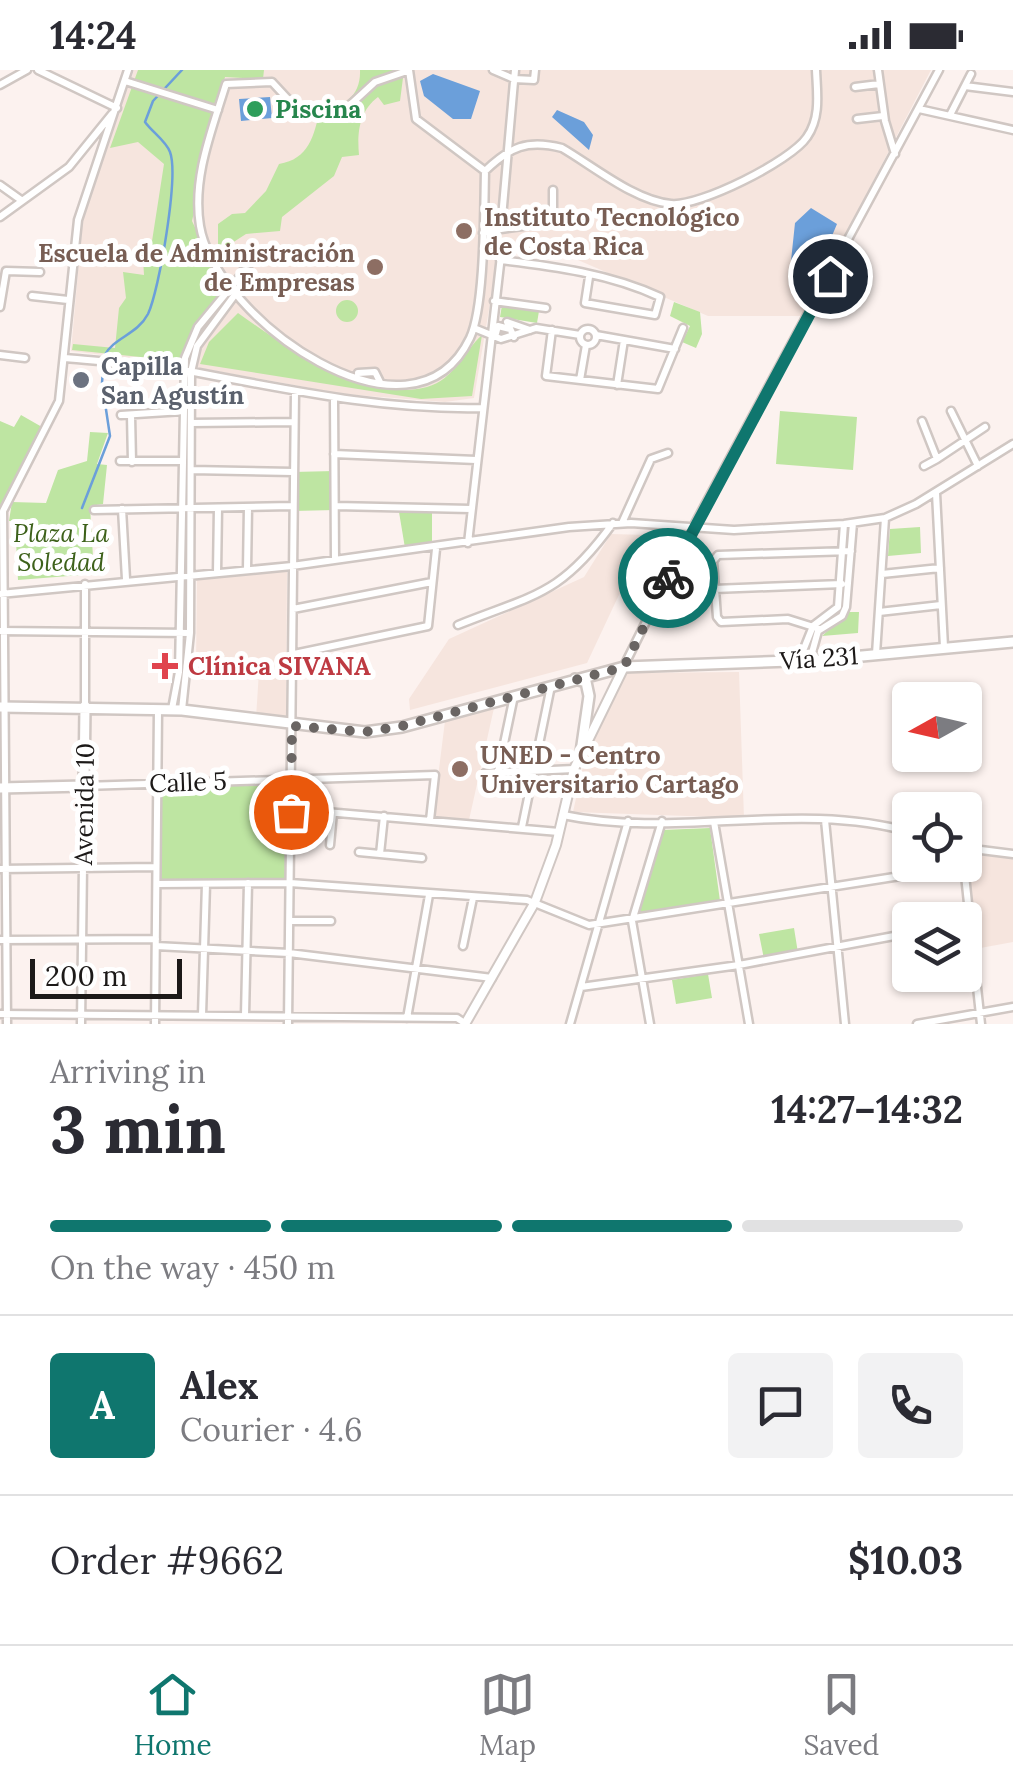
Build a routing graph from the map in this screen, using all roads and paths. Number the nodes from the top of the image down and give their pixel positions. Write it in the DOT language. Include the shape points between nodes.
graph roads {
  1 [pos="27,70"];
  2 [pos="38,70"];
  3 [pos="129,70"];
  4 [pos="493,70"];
  5 [pos="534,70"];
  6 [pos="816,70"];
  7 [pos="878,70"];
  8 [pos="939,70"];
  9 [pos="408,71"];
  10 [pos="971,74"];
  11 [pos="514,75"];
  12 [pos="125,81"];
  13 [pos="879,84"];
  14 [pos="0,85"];
  15 [pos="965,86"];
  16 [pos="854,88"];
  17 [pos="1013,92"];
  18 [pos="116,108"];
  19 [pos="919,109"];
  20 [pos="218,110"];
  21 [pos="884,116"];
  22 [pos="950,116"];
  23 [pos="857,119"];
  24 [pos="1013,130"];
  25 [pos="508,148"];
  26 [pos="896,154"];
  27 [pos="485,171"];
  28 [pos="0,185"];
  29 [pos="553,190"];
  30 [pos="20,200"];
  31 [pos="0,216"];
  32 [pos="502,229"];
  33 [pos="483,233"];
  34 [pos="502,247"];
  35 [pos="500,260"];
  36 [pos="40,272"];
  37 [pos="241,275"];
  38 [pos="589,278"];
  39 [pos="228,288"];
  40 [pos="32,296"];
  41 [pos="234,296"];
  42 [pos="68,300"];
  43 [pos="494,301"];
  44 [pos="0,307"];
  45 [pos="244,308"];
  46 [pos="546,308"];
  47 [pos="492,318"];
  48 [pos="684,328"];
  49 [pos="511,330"];
  50 [pos="530,330"];
  51 [pos="552,330"];
  52 [pos="473,331"];
  53 [pos="580,335"];
  54 [pos="596,336"];
  55 [pos="491,337"];
  56 [pos="624,340"];
  57 [pos="586,344"];
  58 [pos="675,349"];
  59 [pos="0,355"];
  60 [pos="25,358"];
  61 [pos="64,358"];
  62 [pos="189,370"];
  63 [pos="580,380"];
  64 [pos="617,385"];
  65 [pos="295,392"];
  66 [pos="334,400"];
  67 [pos="480,408"];
  68 [pos="183,411"];
  69 [pos="952,411"];
  70 [pos="122,415"];
  71 [pos="131,415"];
  72 [pos="922,421"];
  73 [pos="294,422"];
  74 [pos="192,423"];
  75 [pos="985,427"];
  76 [pos="964,442"];
  77 [pos="1013,444"];
  78 [pos="668,453"];
  79 [pos="334,454"];
  80 [pos="937,459"];
  81 [pos="187,460"];
  82 [pos="476,460"];
  83 [pos="120,461"];
  84 [pos="132,462"];
  85 [pos="924,466"];
  86 [pos="978,466"];
  87 [pos="191,470"];
  88 [pos="293,472"];
  89 [pos="936,493"];
  90 [pos="292,506"];
  91 [pos="335,506"];
  92 [pos="248,507"];
  93 [pos="186,508"];
  94 [pos="218,508"];
  95 [pos="471,509"];
  96 [pos="94,510"];
  97 [pos="122,510"];
  98 [pos="2,511"];
  99 [pos="884,518"];
  100 [pos="618,523"];
  101 [pos="848,524"];
  102 [pos="692,529"];
  103 [pos="468,543"];
  104 [pos="436,548"];
  105 [pos="846,551"];
  106 [pos="2,553"];
  107 [pos="335,560"];
  108 [pos="292,566"];
  109 [pos="940,568"];
  110 [pos="247,570"];
  111 [pos="217,572"];
  112 [pos="191,574"];
  113 [pos="882,574"];
  114 [pos="181,575"];
  115 [pos="126,580"];
  116 [pos="432,582"];
  117 [pos="84,584"];
  118 [pos="845,584"];
  119 [pos="714,589"];
  120 [pos="3,594"];
  121 [pos="941,605"];
  122 [pos="293,609"];
  123 [pos="879,612"];
  124 [pos="458,625"];
  125 [pos="817,628"];
  126 [pos="3,631"];
  127 [pos="85,633"];
  128 [pos="180,633"];
  129 [pos="190,633"];
  130 [pos="1013,642"];
  131 [pos="944,646"];
  132 [pos="294,654"];
  133 [pos="876,654"];
  134 [pos="804,661"];
  135 [pos="624,667"];
  136 [pos="572,678"];
  137 [pos="551,683"];
  138 [pos="514,696"];
  139 [pos="85,706"];
  140 [pos="3,707"];
  141 [pos="158,708"];
  142 [pos="177,710"];
  143 [pos="292,726"];
  144 [pos="581,752"];
  145 [pos="574,768"];
  146 [pos="534,770"];
  147 [pos="498,772"];
  148 [pos="484,773"];
  149 [pos="292,779"];
  150 [pos="157,783"];
  151 [pos="84,786"];
  152 [pos="3,788"];
  153 [pos="291,809"];
  154 [pos="333,813"];
  155 [pos="563,815"];
  156 [pos="384,816"];
  157 [pos="430,820"];
  158 [pos="826,820"];
  159 [pos="628,821"];
  160 [pos="662,822"];
  161 [pos="714,822"];
  162 [pos="522,827"];
  163 [pos="892,828"];
  164 [pos="559,832"];
  165 [pos="330,845"];
  166 [pos="982,850"];
  167 [pos="359,852"];
  168 [pos="380,854"];
  169 [pos="1013,854"];
  170 [pos="422,858"];
  171 [pos="156,867"];
  172 [pos="3,869"];
  173 [pos="83,869"];
  174 [pos="892,878"];
  175 [pos="290,883"];
  176 [pos="156,884"];
  177 [pos="206,884"];
  178 [pos="248,884"];
  179 [pos="830,888"];
  180 [pos="429,894"];
  181 [pos="473,898"];
  182 [pos="534,902"];
  183 [pos="728,905"];
  184 [pos="290,920"];
  185 [pos="331,921"];
  186 [pos="632,921"];
  187 [pos="598,925"];
  188 [pos="892,937"];
  189 [pos="81,939"];
  190 [pos="3,940"];
  191 [pos="156,943"];
  192 [pos="463,946"];
  193 [pos="835,948"];
  194 [pos="204,949"];
  195 [pos="246,952"];
  196 [pos="289,953"];
  197 [pos="739,965"];
  198 [pos="416,966"];
  199 [pos="4,977"];
  200 [pos="494,978"];
  201 [pos="642,981"];
  202 [pos="580,987"];
  203 [pos="976,992"];
  204 [pos="1013,1006"];
  205 [pos="979,1012"];
  206 [pos="4,1014"];
  207 [pos="81,1014"];
  208 [pos="155,1014"];
  209 [pos="202,1014"];
  210 [pos="245,1015"];
  211 [pos="407,1018"];
  212 [pos="220,1019"];
  213 [pos="288,1020"];
  214 [pos="340,1020"];
  215 [pos="391,1021"];
  216 [pos="7,1024"];
  217 [pos="81,1024"];
  218 [pos="155,1024"];
  219 [pos="465,1024"];
  220 [pos="570,1024"];
  221 [pos="650,1024"];
  222 [pos="749,1024"];
  223 [pos="846,1024"];
  224 [pos="917,1024"];
  225 [pos="981,1024"];
  1 -- 14 [label="street"];
  2 -- 18 [label="street"];
  3 -- 12 [label="street"];
  4 -- 11 [label="street"];
  5 -- 11 [label="street" via="534,80"];
  6 -- 25 [label="street" via="816,117 800,146 682,204 653,199 562,148"];
  7 -- 13 [label="street"];
  8 -- 19 [label="street"];
  9 -- 20 [label="street" via="375,82 338,116 298,110 268,82 226,84"];
  9 -- 27 [label="street" via="416,119"];
  10 -- 15 [label="street"];
  11 -- 25 [label="street"];
  12 -- 18 [label="street"];
  12 -- 20 [label="street"];
  13 -- 16 [label="street"];
  13 -- 21 [label="street"];
  15 -- 17 [label="street"];
  15 -- 22 [label="street"];
  18 -- 30 [label="street" via="69,168"];
  18 -- 42 [label="street" via="84,196"];
  19 -- 22 [label="street"];
  19 -- 26 [label="street"];
  20 -- 39 [label="street" via="198,206 205,244"];
  21 -- 23 [label="street"];
  21 -- 26 [label="street"];
  22 -- 24 [label="street"];
  25 -- 27 [label="street"];
  25 -- 32 [label="street"];
  26 -- 102 [label="street"];
  27 -- 33 [label="street"];
  28 -- 30 [label="street"];
  29 -- 32 [label="street" via="552,222"];
  30 -- 31 [label="street"];
  32 -- 33 [label="street"];
  33 -- 52 [label="street"];
  34 -- 35 [label="street"];
  35 -- 38 [label="street"];
  35 -- 43 [label="street"];
  36 -- 44 [label="street" via="6,271"];
  37 -- 39 [label="street"];
  38 -- 38 [label="street" via="660,297 656,316 584,303"];
  39 -- 41 [label="street"];
  39 -- 62 [label="street" via="188,346"];
  40 -- 42 [label="street"];
  41 -- 45 [label="street"];
  41 -- 62 [label="street" via="197,346"];
  42 -- 61 [label="street"];
  43 -- 46 [label="street"];
  43 -- 47 [label="street"];
  45 -- 52 [label="street" via="300,354 350,374 375,372 381,383 427,379 460,355"];
  45 -- 62 [label="street" via="228,310"];
  47 -- 49 [label="street"];
  47 -- 55 [label="street"];
  48 -- 58 [label="street"];
  49 -- 50 [label="street"];
  49 -- 50 [label="street"];
  49 -- 55 [label="street"];
  49 -- 55 [label="street" via="498,326"];
  50 -- 51 [label="street"];
  51 -- 53 [label="street"];
  51 -- 63 [label="street" via="546,376"];
  52 -- 55 [label="street"];
  53 -- 54 [label="street" via="587,328"];
  53 -- 57 [label="street"];
  54 -- 56 [label="street"];
  54 -- 57 [label="street"];
  55 -- 67 [label="street"];
  56 -- 58 [label="street"];
  56 -- 64 [label="street"];
  57 -- 63 [label="street"];
  58 -- 64 [label="street" via="658,390"];
  59 -- 60 [label="street"];
  61 -- 62 [label="street"];
  61 -- 98 [label="street" via="55,412"];
  62 -- 65 [label="street"];
  62 -- 68 [label="street"];
  62 -- 74 [label="street"];
  63 -- 64 [label="street"];
  65 -- 66 [label="street"];
  65 -- 73 [label="street"];
  66 -- 67 [label="street"];
  66 -- 79 [label="street"];
  67 -- 82 [label="street"];
  68 -- 71 [label="street"];
  68 -- 81 [label="street"];
  69 -- 76 [label="street"];
  70 -- 71 [label="street"];
  71 -- 84 [label="street"];
  72 -- 80 [label="street"];
  73 -- 74 [label="street"];
  73 -- 88 [label="street"];
  74 -- 81 [label="street"];
  75 -- 76 [label="street"];
  76 -- 80 [label="street"];
  76 -- 86 [label="street"];
  77 -- 86 [label="street"];
  78 -- 100 [label="street" via="651,459"];
  79 -- 82 [label="street"];
  79 -- 91 [label="street"];
  80 -- 85 [label="street"];
  81 -- 84 [label="street"];
  81 -- 87 [label="street"];
  81 -- 93 [label="street"];
  82 -- 95 [label="street"];
  83 -- 84 [label="street"];
  86 -- 89 [label="street"];
  87 -- 88 [label="street"];
  87 -- 93 [label="street"];
  88 -- 90 [label="street"];
  89 -- 99 [label="street"];
  89 -- 109 [label="street"];
  90 -- 92 [label="street"];
  90 -- 108 [label="street"];
  91 -- 95 [label="street"];
  91 -- 107 [label="street"];
  92 -- 94 [label="street"];
  92 -- 110 [label="street"];
  93 -- 94 [label="street"];
  93 -- 97 [label="street"];
  93 -- 112 [label="street"];
  93 -- 114 [label="street"];
  94 -- 111 [label="street"];
  95 -- 103 [label="street"];
  96 -- 97 [label="street"];
  97 -- 115 [label="street"];
  98 -- 106 [label="street"];
  99 -- 101 [label="street"];
  99 -- 113 [label="street"];
  100 -- 102 [label="street"];
  100 -- 103 [label="street"];
  100 -- 124 [label="street" via="582,566 548,591"];
  101 -- 102 [label="street"];
  101 -- 105 [label="street"];
  102 -- 135 [label="street"];
  103 -- 104 [label="street"];
  104 -- 107 [label="street"];
  104 -- 116 [label="street"];
  105 -- 118 [label="street"];
  105 -- 119 [label="street" via="715,557"];
  106 -- 120 [label="street"];
  107 -- 108 [label="street"];
  108 -- 110 [label="street"];
  108 -- 122 [label="street"];
  109 -- 113 [label="street"];
  109 -- 121 [label="street"];
  110 -- 111 [label="street"];
  111 -- 112 [label="street"];
  112 -- 114 [label="street"];
  112 -- 129 [label="street"];
  113 -- 123 [label="street"];
  114 -- 115 [label="street"];
  114 -- 128 [label="street"];
  115 -- 117 [label="street"];
  116 -- 122 [label="street"];
  116 -- 132 [label="street" via="428,626"];
  117 -- 120 [label="street"];
  117 -- 127 [label="street, Avenida 10"];
  118 -- 119 [label="street"];
  118 -- 125 [label="street" via="842,616"];
  119 -- 125 [label="street" via="718,619 788,619"];
  120 -- 126 [label="street"];
  121 -- 123 [label="street"];
  121 -- 131 [label="street"];
  122 -- 132 [label="street"];
  123 -- 133 [label="street"];
  125 -- 134 [label="street"];
  126 -- 127 [label="street"];
  126 -- 140 [label="street"];
  127 -- 128 [label="street"];
  127 -- 139 [label="street, Avenida 10"];
  128 -- 129 [label="street"];
  128 -- 142 [label="street"];
  129 -- 142 [label="street"];
  130 -- 131 [label="main road, Vía 231"];
  131 -- 133 [label="main road, Vía 231"];
  132 -- 143 [label="street"];
  133 -- 134 [label="main road, Vía 231"];
  134 -- 135 [label="main road, Vía 231"];
  135 -- 136 [label="main road, Vía 231"];
  135 -- 144 [label="street"];
  136 -- 137 [label="main road, Vía 231"];
  136 -- 144 [label="main road" via="586,682 589,692"];
  137 -- 138 [label="main road, Vía 231"];
  137 -- 146 [label="street"];
  138 -- 143 [label="main road, Vía 231" via="365,732"];
  138 -- 147 [label="street"];
  139 -- 140 [label="main road, Vía 231"];
  139 -- 141 [label="main road, Vía 231"];
  139 -- 151 [label="main road, Avenida 10"];
  140 -- 152 [label="street"];
  141 -- 142 [label="main road, Vía 231"];
  141 -- 150 [label="street"];
  142 -- 143 [label="main road, Vía 231"];
  143 -- 149 [label="street"];
  144 -- 145 [label="street"];
  145 -- 146 [label="street"];
  145 -- 155 [label="street"];
  146 -- 147 [label="street"];
  146 -- 162 [label="street"];
  147 -- 148 [label="street"];
  149 -- 150 [label="street, Calle 5"];
  149 -- 153 [label="street"];
  149 -- 157 [label="street, Calle 5" via="436,775"];
  150 -- 151 [label="street, Calle 5"];
  150 -- 171 [label="street"];
  151 -- 152 [label="main road, Calle 5"];
  151 -- 173 [label="street, Avenida 10"];
  152 -- 172 [label="street"];
  153 -- 154 [label="street"];
  153 -- 175 [label="street"];
  154 -- 156 [label="street"];
  154 -- 165 [label="street"];
  155 -- 159 [label="street"];
  155 -- 164 [label="street"];
  156 -- 157 [label="street"];
  156 -- 168 [label="street"];
  157 -- 162 [label="street"];
  158 -- 161 [label="street"];
  158 -- 163 [label="street"];
  158 -- 179 [label="street"];
  159 -- 160 [label="street"];
  159 -- 187 [label="street"];
  160 -- 161 [label="street"];
  160 -- 186 [label="street"];
  161 -- 183 [label="street"];
  162 -- 164 [label="street"];
  164 -- 182 [label="street"];
  166 -- 169 [label="street"];
  167 -- 168 [label="street"];
  168 -- 170 [label="street"];
  171 -- 173 [label="street"];
  171 -- 176 [label="street"];
  172 -- 173 [label="street"];
  172 -- 190 [label="street"];
  173 -- 189 [label="street, Avenida 10"];
  174 -- 179 [label="street"];
  175 -- 178 [label="street"];
  175 -- 180 [label="street"];
  175 -- 184 [label="street"];
  176 -- 177 [label="street"];
  176 -- 191 [label="street"];
  177 -- 178 [label="street"];
  177 -- 194 [label="street"];
  178 -- 195 [label="street"];
  179 -- 183 [label="street"];
  179 -- 193 [label="street"];
  180 -- 181 [label="street"];
  180 -- 198 [label="street"];
  181 -- 182 [label="street"];
  181 -- 192 [label="street"];
  182 -- 187 [label="street" via="580,924"];
  182 -- 200 [label="street"];
  183 -- 186 [label="street"];
  183 -- 197 [label="street"];
  184 -- 185 [label="street"];
  184 -- 196 [label="street"];
  186 -- 187 [label="street"];
  186 -- 201 [label="street"];
  187 -- 202 [label="street"];
  188 -- 193 [label="street"];
  189 -- 190 [label="street"];
  189 -- 191 [label="street"];
  189 -- 207 [label="street, Avenida 10"];
  190 -- 199 [label="street"];
  191 -- 194 [label="street"];
  191 -- 208 [label="street"];
  193 -- 197 [label="street"];
  193 -- 223 [label="street"];
  194 -- 195 [label="street"];
  194 -- 209 [label="street"];
  195 -- 196 [label="street"];
  195 -- 210 [label="street"];
  196 -- 198 [label="street"];
  196 -- 213 [label="street"];
  197 -- 201 [label="street"];
  197 -- 222 [label="street"];
  198 -- 200 [label="street"];
  198 -- 211 [label="street"];
  199 -- 206 [label="street"];
  200 -- 219 [label="street"];
  201 -- 202 [label="street"];
  201 -- 221 [label="street"];
  202 -- 220 [label="street"];
  203 -- 205 [label="street"];
  204 -- 205 [label="street"];
  205 -- 224 [label="street"];
  205 -- 225 [label="street"];
  206 -- 207 [label="street"];
  206 -- 216 [label="street"];
  207 -- 208 [label="street"];
  207 -- 217 [label="street, Avenida 10"];
  208 -- 209 [label="street"];
  208 -- 218 [label="street"];
  209 -- 212 [label="street"];
  210 -- 212 [label="street"];
  210 -- 213 [label="street"];
  211 -- 215 [label="street"];
  211 -- 219 [label="street" via="457,1018"];
  213 -- 214 [label="street"];
  214 -- 215 [label="street"];
}
